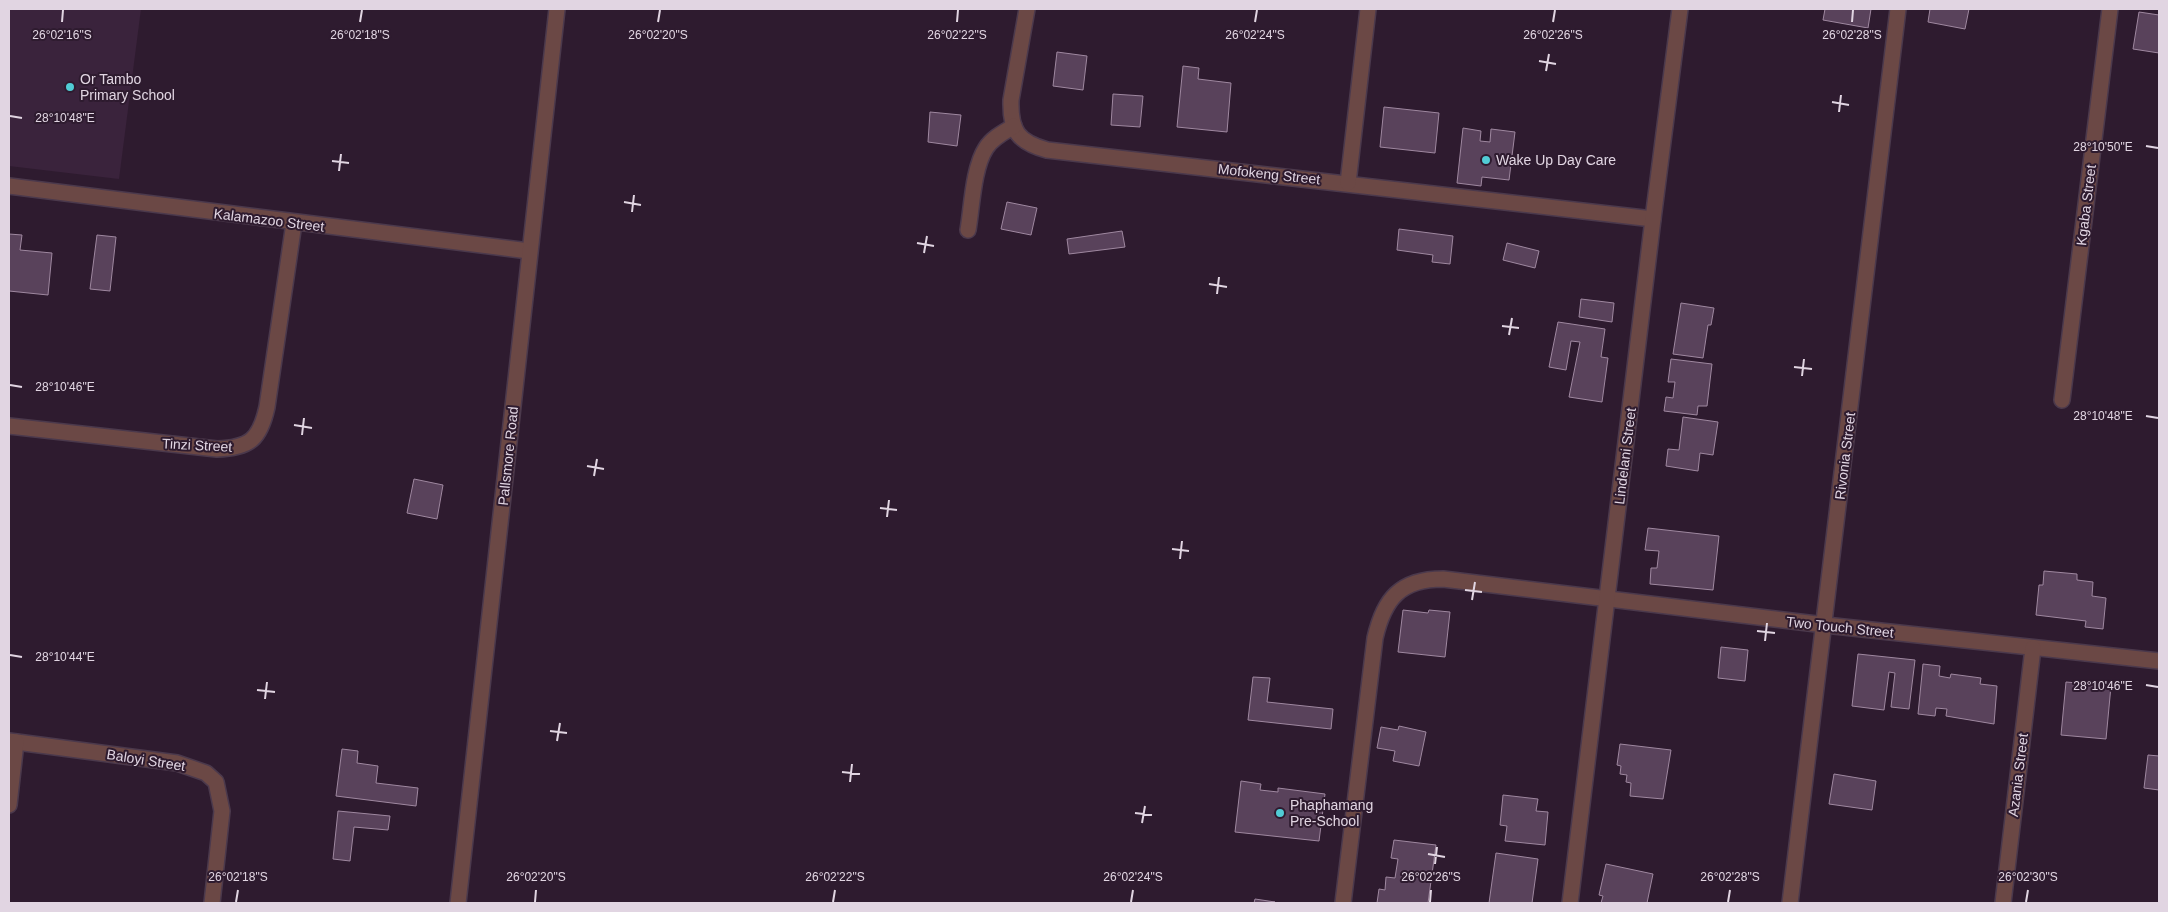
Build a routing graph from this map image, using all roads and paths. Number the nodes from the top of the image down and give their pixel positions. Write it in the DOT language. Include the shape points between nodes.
graph roads {
  1 [pos="557,9"];
  2 [pos="1027,9"];
  3 [pos="1368,9"];
  4 [pos="1680,9"];
  5 [pos="1898,9"];
  6 [pos="2110,9"];
  7 [pos="1014,126"];
  8 [pos="1348,183"];
  9 [pos="9,186"];
  10 [pos="1653,219"];
  11 [pos="294,223"];
  12 [pos="968,230"];
  13 [pos="530,251"];
  14 [pos="2062,400"];
  15 [pos="9,426"];
  16 [pos="1608,600"];
  17 [pos="1825,625"];
  18 [pos="2033,648"];
  19 [pos="2159,661"];
  20 [pos="13,741"];
  21 [pos="9,805"];
  22 [pos="212,903"];
  23 [pos="458,903"];
  24 [pos="1343,903"];
  25 [pos="1570,903"];
  26 [pos="1790,903"];
  27 [pos="2002,903"];
  1 -- 13 [label="street, Pallsmore Road"];
  2 -- 7 [label="street" via="1011,100 1010,114"];
  3 -- 8 [label="street"];
  4 -- 10 [label="street, Lindelani Street"];
  5 -- 17 [label="street, Rivonia Street"];
  6 -- 14 [label="street, Kgaba Street"];
  7 -- 8 [label="street, Mofokeng Street" via="1022,140 1048,150"];
  7 -- 12 [label="street" via="991,142 983,153"];
  8 -- 10 [label="street, Mofokeng Street"];
  9 -- 11 [label="street, Kalamazoo Street"];
  10 -- 16 [label="street, Lindelani Street"];
  11 -- 13 [label="street, Kalamazoo Street"];
  11 -- 15 [label="street, Tinzi Street" via="267,407 263,426 252,441 237,448 217,449"];
  13 -- 23 [label="street, Pallsmore Road"];
  16 -- 17 [label="street, Two Touch Street"];
  16 -- 24 [label="street, Two Touch Street" via="1428,579 1403,587 1386,606 1374,638"];
  16 -- 25 [label="street, Lindelani Street"];
  17 -- 18 [label="street, Two Touch Street"];
  17 -- 26 [label="street, Rivonia Street"];
  18 -- 19 [label="street, Two Touch Street"];
  18 -- 27 [label="street, Azania Street"];
  20 -- 21 [label="street"];
  20 -- 22 [label="street, Baloyi Street" via="177,763 206,773 216,782 222,811"];
}
